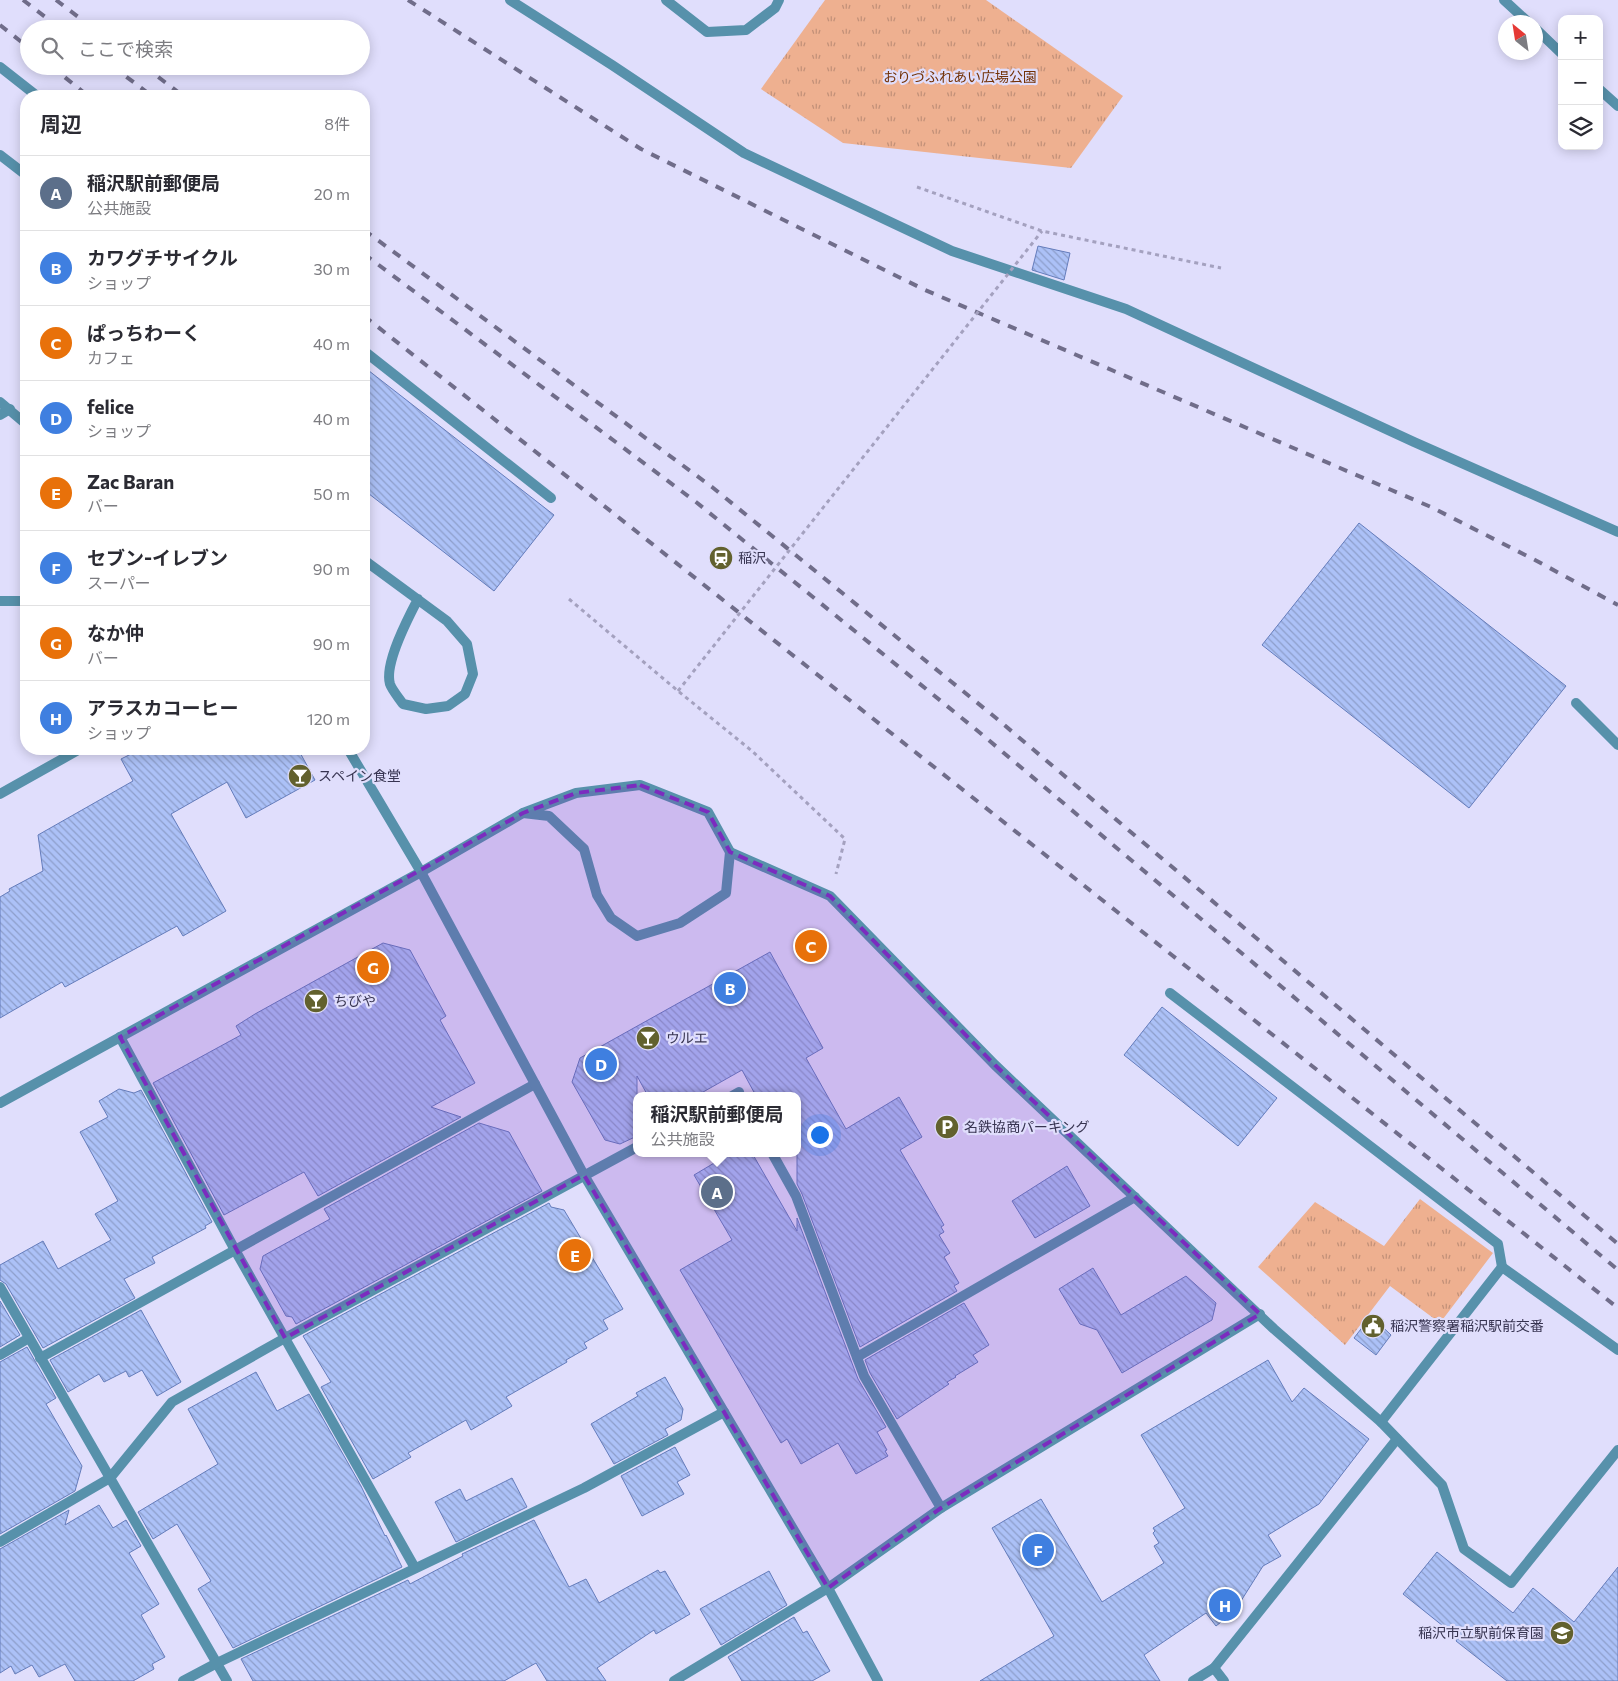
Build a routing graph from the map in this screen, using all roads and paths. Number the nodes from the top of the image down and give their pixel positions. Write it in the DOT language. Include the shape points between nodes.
graph roads {
  1 [pos="510,0"];
  2 [pos="666,0"];
  3 [pos="779,0"];
  4 [pos="1504,0"];
  5 [pos="1520,15"];
  6 [pos="1543,36"];
  7 [pos="1558,50"];
  8 [pos="0,67"];
  9 [pos="29,90"];
  10 [pos="1603,93"];
  11 [pos="1618,106"];
  12 [pos="0,155"];
  13 [pos="20,170"];
  14 [pos="917,187"];
  15 [pos="1042,231"];
  16 [pos="1221,268"];
  17 [pos="370,356"];
  18 [pos="0,402"];
  19 [pos="10,409"];
  20 [pos="0,415"];
  21 [pos="20,418"];
  22 [pos="552,498"];
  23 [pos="1618,532"];
  24 [pos="370,564"];
  25 [pos="418,599"];
  26 [pos="569,599"];
  27 [pos="0,601"];
  28 [pos="20,601"];
  29 [pos="678,691"];
  30 [pos="1576,703"];
  31 [pos="1618,745"];
  32 [pos="69,755"];
  33 [pos="352,755"];
  34 [pos="0,794"];
  35 [pos="523,813"];
  36 [pos="844,848"];
  37 [pos="730,852"];
  38 [pos="421,872"];
  39 [pos="1170,993"];
  40 [pos="120,1037"];
  41 [pos="535,1084"];
  42 [pos="0,1103"];
  43 [pos="633,1149"];
  44 [pos="774,1157"];
  45 [pos="584,1175"];
  46 [pos="1135,1197"];
  47 [pos="234,1250"];
  48 [pos="1502,1267"];
  49 [pos="0,1288"];
  50 [pos="1260,1314"];
  51 [pos="29,1338"];
  52 [pos="285,1338"];
  53 [pos="1618,1350"];
  54 [pos="0,1355"];
  55 [pos="856,1357"];
  56 [pos="40,1358"];
  57 [pos="724,1412"];
  58 [pos="1381,1422"];
  59 [pos="1396,1439"];
  60 [pos="1618,1450"];
  61 [pos="110,1478"];
  62 [pos="941,1508"];
  63 [pos="0,1542"];
  64 [pos="415,1568"];
  65 [pos="828,1588"];
  66 [pos="217,1663"];
  67 [pos="1214,1668"];
  68 [pos="183,1681"];
  69 [pos="227,1681"];
  70 [pos="674,1681"];
  71 [pos="878,1681"];
  72 [pos="1193,1681"];
  73 [pos="1224,1681"];
  1 -- 23 [label="street" via="744,153 952,251 1126,309"];
  2 -- 3 [label="street" via="706,32 746,30 776,8"];
  4 -- 5 [label="street"];
  6 -- 7 [label="street"];
  8 -- 9 [label="street"];
  10 -- 11 [label="street"];
  12 -- 13 [label="street"];
  14 -- 15 [label="path"];
  15 -- 16 [label="path"];
  15 -- 29 [label="path, bridge"];
  17 -- 22 [label="street"];
  18 -- 19 [label="street"];
  19 -- 20 [label="street"];
  19 -- 21 [label="street"];
  24 -- 25 [label="street"];
  25 -- 25 [label="street" via="447,621 467,644 473,674 465,694 448,706 426,709 403,704 390,684 391,661"];
  26 -- 29 [label="path"];
  27 -- 28 [label="street"];
  29 -- 36 [label="path" via="752,751 845,839"];
  30 -- 31 [label="street"];
  32 -- 34 [label="street"];
  33 -- 38 [label="street"];
  35 -- 37 [label="street" via="576,793 640,785 708,812"];
  35 -- 37 [label="street" via="549,816 584,849 597,895 611,918 637,936 680,923 726,893"];
  35 -- 38 [label="street"];
  37 -- 46 [label="street" via="830,896 995,1065"];
  38 -- 40 [label="street"];
  38 -- 41 [label="street"];
  39 -- 48 [label="street" via="1498,1244"];
  40 -- 42 [label="street"];
  40 -- 47 [label="street"];
  41 -- 45 [label="street"];
  41 -- 47 [label="street"];
  43 -- 45 [label="street"];
  44 -- 55 [label="street" via="796,1196"];
  45 -- 52 [label="street"];
  45 -- 57 [label="street"];
  46 -- 50 [label="street"];
  46 -- 55 [label="street"];
  47 -- 52 [label="street"];
  47 -- 56 [label="street"];
  48 -- 53 [label="street"];
  48 -- 58 [label="street"];
  49 -- 51 [label="street"];
  50 -- 58 [label="street"];
  50 -- 62 [label="street"];
  51 -- 54 [label="street"];
  51 -- 56 [label="street"];
  52 -- 61 [label="street" via="172,1402"];
  52 -- 64 [label="street"];
  55 -- 62 [label="street"];
  56 -- 61 [label="street"];
  57 -- 64 [label="street" via="584,1488"];
  57 -- 65 [label="street"];
  58 -- 59 [label="street"];
  59 -- 60 [label="street" via="1442,1485 1464,1549 1511,1583"];
  59 -- 67 [label="street"];
  61 -- 63 [label="street"];
  61 -- 66 [label="street"];
  62 -- 65 [label="street"];
  64 -- 66 [label="street"];
  65 -- 70 [label="street"];
  65 -- 71 [label="street"];
  66 -- 68 [label="street"];
  66 -- 69 [label="street"];
  67 -- 72 [label="street"];
  67 -- 73 [label="street"];
}
